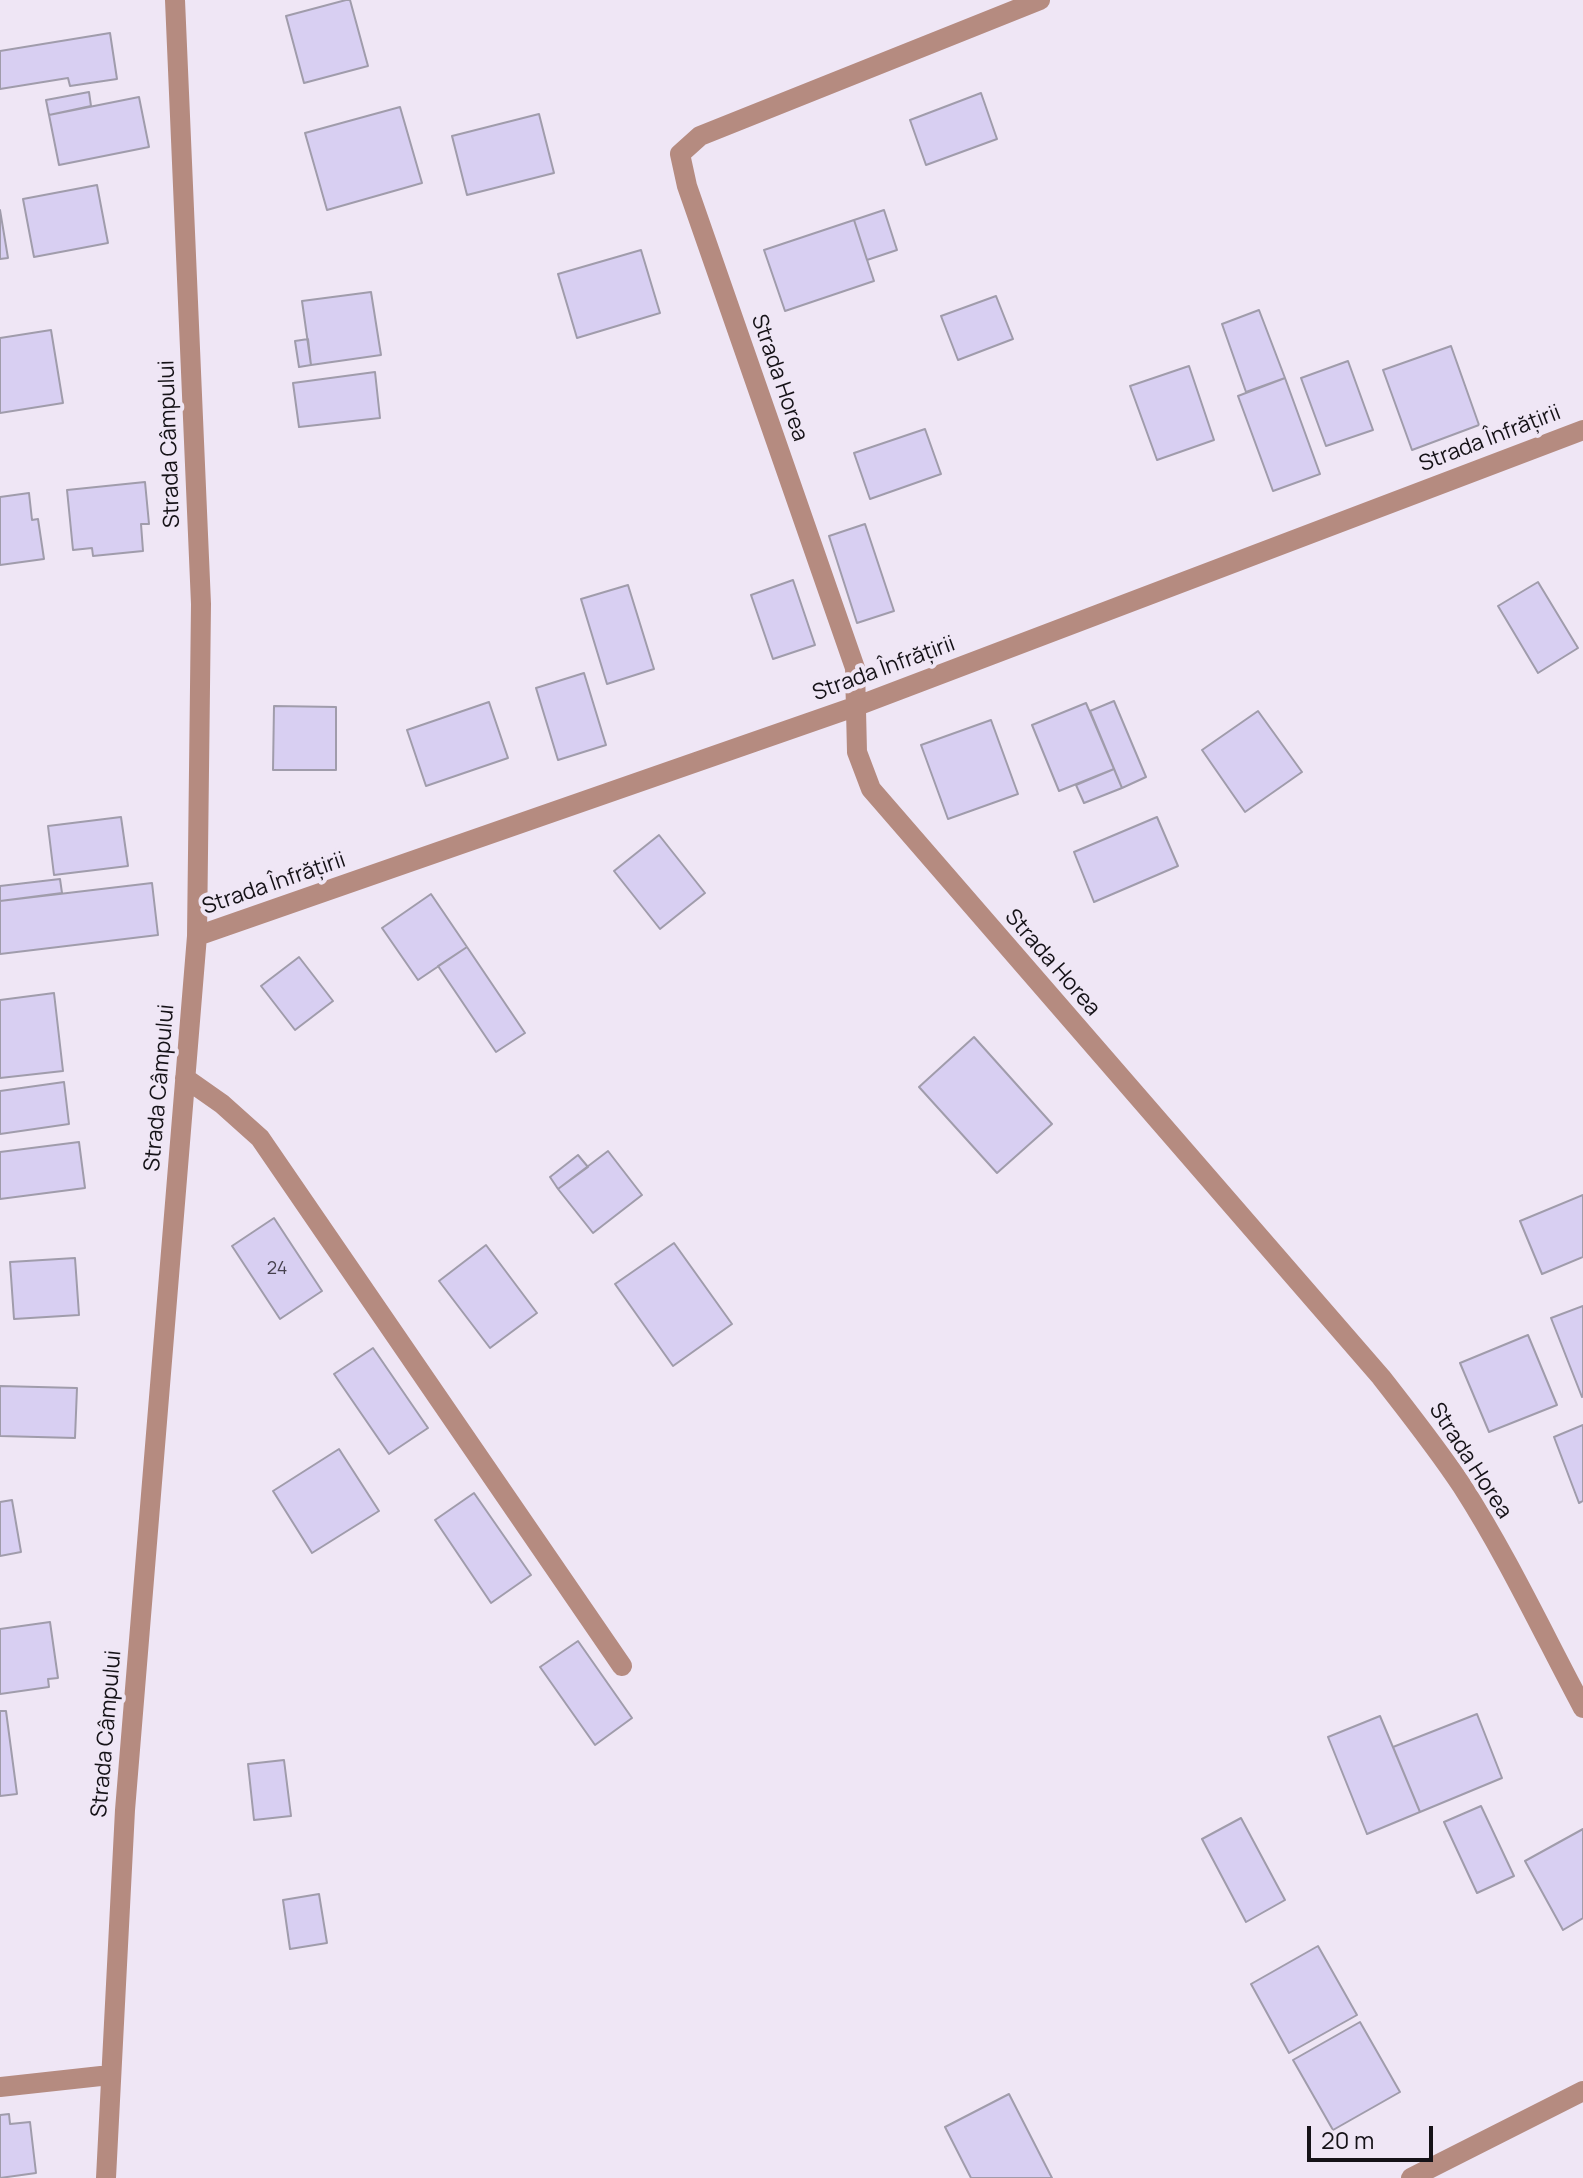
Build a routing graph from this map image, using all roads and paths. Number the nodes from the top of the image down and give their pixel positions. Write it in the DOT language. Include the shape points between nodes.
graph roads {
  1 [pos="175,0"];
  2 [pos="1040,0"];
  3 [pos="1583,430"];
  4 [pos="857,706"];
  5 [pos="197,936"];
  6 [pos="185,1078"];
  7 [pos="622,1666"];
  8 [pos="1583,1708"];
  9 [pos="110,2075"];
  10 [pos="0,2087"];
  11 [pos="1583,2091"];
  12 [pos="106,2178"];
  13 [pos="1411,2178"];
  1 -- 5 [label="street, Strada Câmpului" via="201,604"];
  2 -- 4 [label="street, Strada Horea" via="700,136 680,154 855,668"];
  3 -- 4 [label="street, Strada Înfrățirii"];
  4 -- 5 [label="street, Strada Înfrățirii"];
  4 -- 8 [label="street, Strada Horea" via="857,752 871,789 1423,1431 1463,1488"];
  5 -- 6 [label="street, Strada Câmpului"];
  6 -- 7 [label="street" via="260,1138"];
  6 -- 9 [label="street, Strada Câmpului" via="125,1810"];
  9 -- 10 [label="street"];
  9 -- 12 [label="street, Strada Câmpului"];
  11 -- 13 [label="street"];
}
